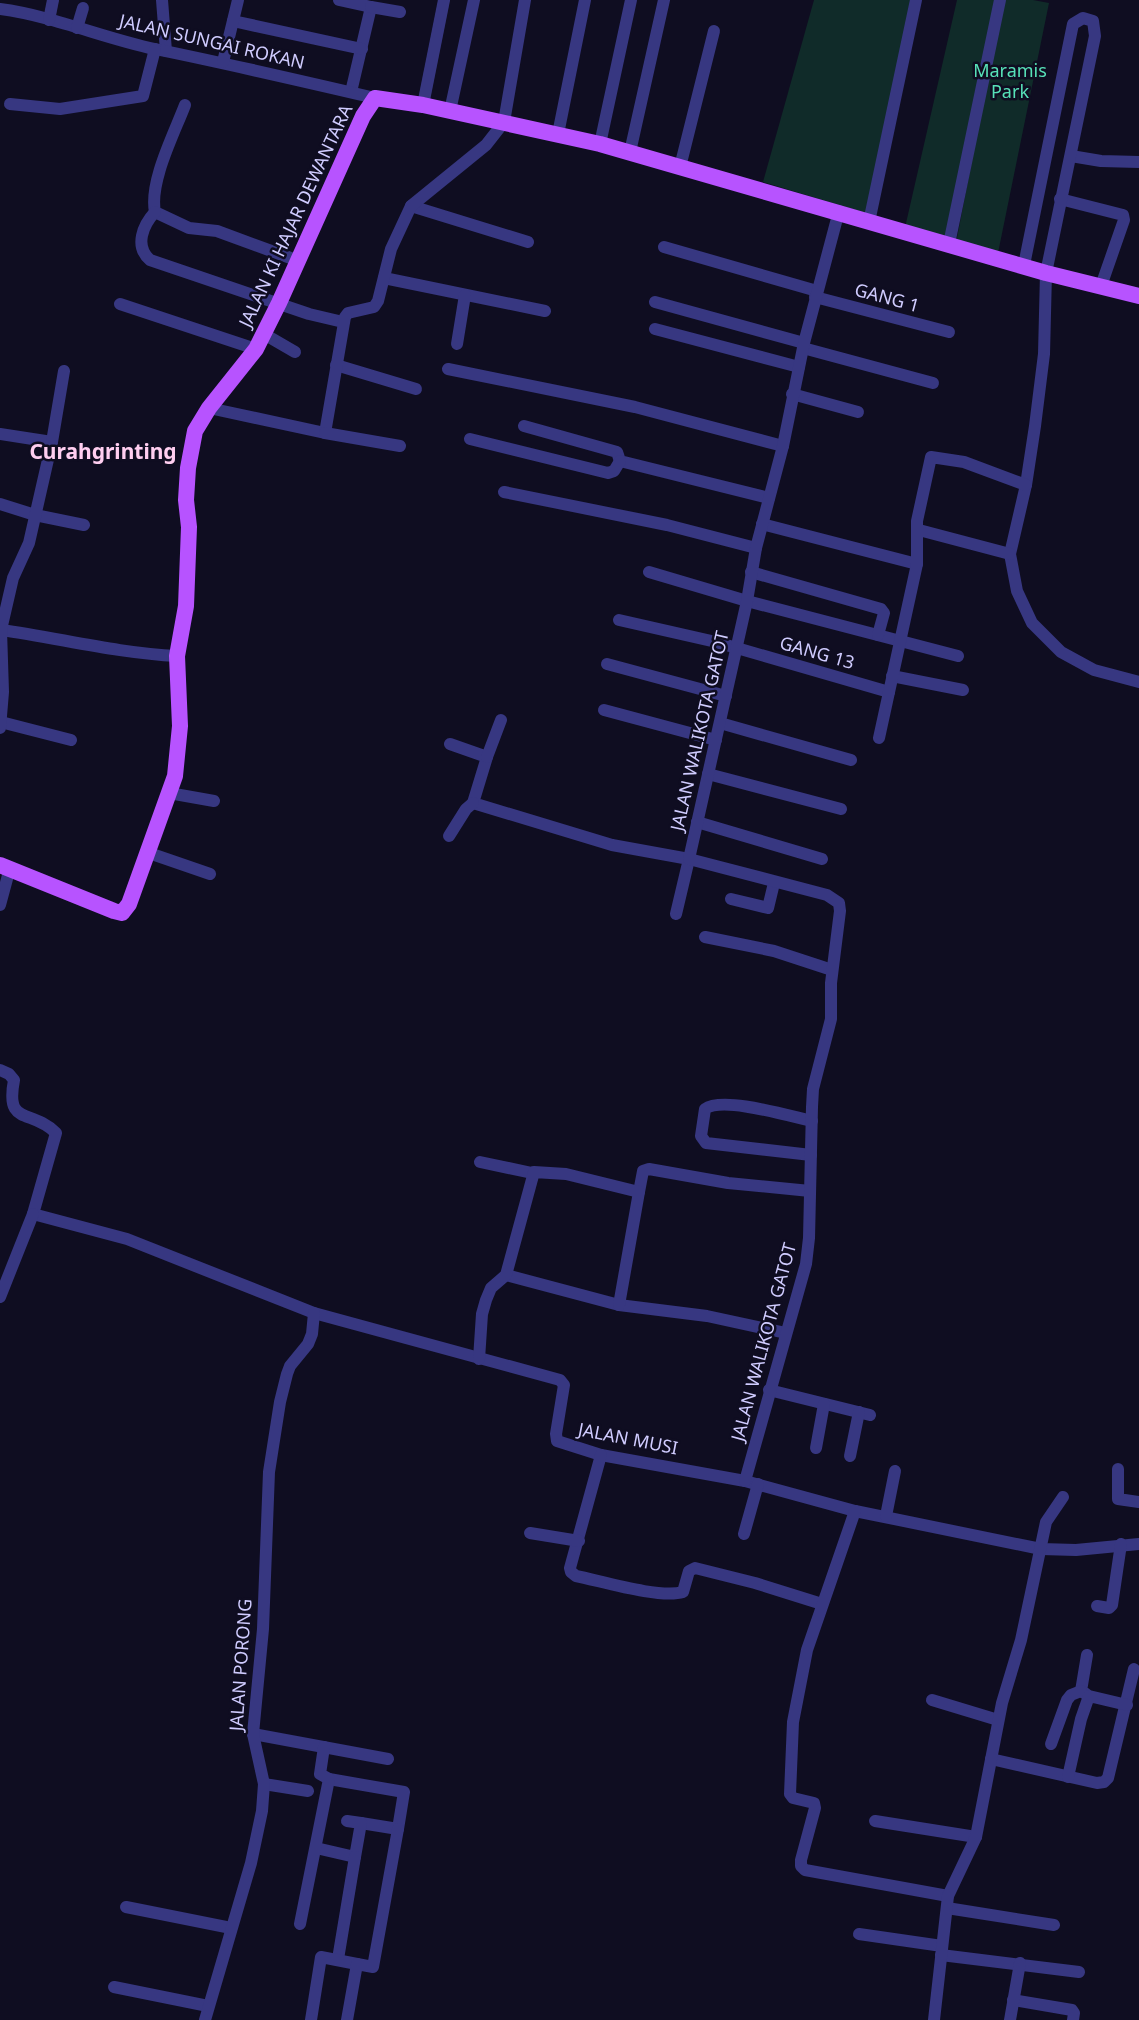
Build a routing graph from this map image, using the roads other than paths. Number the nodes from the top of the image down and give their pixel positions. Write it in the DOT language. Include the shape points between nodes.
graph roads {
  1 [pos="53,0"];
  2 [pos="162,0"];
  3 [pos="238,0"];
  4 [pos="339,0"];
  5 [pos="444,0"];
  6 [pos="474,0"];
  7 [pos="525,0"];
  8 [pos="578,0"];
  9 [pos="585,0"];
  10 [pos="631,0"];
  11 [pos="664,0"];
  12 [pos="916,0"];
  13 [pos="1000,0"];
  14 [pos="371,7"];
  15 [pos="83,8"];
  16 [pos="0,9"];
  17 [pos="400,12"];
  18 [pos="49,20"];
  19 [pos="233,22"];
  20 [pos="77,28"];
  21 [pos="714,30"];
  22 [pos="362,49"];
  23 [pos="160,50"];
  24 [pos="223,62"];
  25 [pos="568,73"];
  26 [pos="351,92"];
  27 [pos="375,98"];
  28 [pos="10,104"];
  29 [pos="185,105"];
  30 [pos="423,105"];
  31 [pos="450,111"];
  32 [pos="504,122"];
  33 [pos="554,133"];
  34 [pos="600,144"];
  35 [pos="630,152"];
  36 [pos="1071,156"];
  37 [pos="1139,162"];
  38 [pos="680,167"];
  39 [pos="1060,199"];
  40 [pos="411,206"];
  41 [pos="839,211"];
  42 [pos="155,212"];
  43 [pos="869,222"];
  44 [pos="527,242"];
  45 [pos="949,244"];
  46 [pos="664,247"];
  47 [pos="296,261"];
  48 [pos="1024,265"];
  49 [pos="1046,273"];
  50 [pos="384,278"];
  51 [pos="1101,286"];
  52 [pos="816,294"];
  53 [pos="465,295"];
  54 [pos="1139,296"];
  55 [pos="655,302"];
  56 [pos="279,303"];
  57 [pos="120,304"];
  58 [pos="545,311"];
  59 [pos="343,322"];
  60 [pos="655,329"];
  61 [pos="949,332"];
  62 [pos="264,334"];
  63 [pos="457,344"];
  64 [pos="803,346"];
  65 [pos="256,349"];
  66 [pos="295,352"];
  67 [pos="336,365"];
  68 [pos="799,367"];
  69 [pos="448,369"];
  70 [pos="64,371"];
  71 [pos="933,383"];
  72 [pos="416,389"];
  73 [pos="792,394"];
  74 [pos="209,408"];
  75 [pos="858,412"];
  76 [pos="524,426"];
  77 [pos="325,433"];
  78 [pos="0,434"];
  79 [pos="470,439"];
  80 [pos="52,442"];
  81 [pos="400,446"];
  82 [pos="783,446"];
  83 [pos="620,461"];
  84 [pos="1026,485"];
  85 [pos="504,492"];
  86 [pos="769,498"];
  87 [pos="0,504"];
  88 [pos="35,515"];
  89 [pos="762,524"];
  90 [pos="84,526"];
  91 [pos="919,530"];
  92 [pos="756,548"];
  93 [pos="1010,554"];
  94 [pos="917,564"];
  95 [pos="649,572"];
  96 [pos="751,572"];
  97 [pos="747,601"];
  98 [pos="2,609"];
  99 [pos="619,620"];
  100 [pos="1,630"];
  101 [pos="878,635"];
  102 [pos="900,640"];
  103 [pos="736,648"];
  104 [pos="0,651"];
  105 [pos="177,656"];
  106 [pos="957,656"];
  107 [pos="607,664"];
  108 [pos="892,676"];
  109 [pos="1139,682"];
  110 [pos="963,690"];
  111 [pos="889,692"];
  112 [pos="726,696"];
  113 [pos="604,710"];
  114 [pos="501,720"];
  115 [pos="720,723"];
  116 [pos="1,725"];
  117 [pos="879,738"];
  118 [pos="71,740"];
  119 [pos="716,740"];
  120 [pos="450,744"];
  121 [pos="487,757"];
  122 [pos="851,760"];
  123 [pos="708,774"];
  124 [pos="169,793"];
  125 [pos="214,801"];
  126 [pos="473,803"];
  127 [pos="841,809"];
  128 [pos="697,822"];
  129 [pos="449,836"];
  130 [pos="149,853"];
  131 [pos="690,859"];
  132 [pos="822,859"];
  133 [pos="6,870"];
  134 [pos="210,874"];
  135 [pos="774,883"];
  136 [pos="731,899"];
  137 [pos="0,905"];
  138 [pos="676,914"];
  139 [pos="705,937"];
  140 [pos="832,970"];
  141 [pos="0,1070"];
  142 [pos="811,1121"];
  143 [pos="811,1155"];
  144 [pos="480,1161"];
  145 [pos="532,1173"];
  146 [pos="810,1191"];
  147 [pos="639,1192"];
  148 [pos="33,1214"];
  149 [pos="506,1275"];
  150 [pos="1,1292"];
  151 [pos="619,1305"];
  152 [pos="314,1313"];
  153 [pos="786,1333"];
  154 [pos="479,1359"];
  155 [pos="769,1390"];
  156 [pos="824,1404"];
  157 [pos="816,1448"];
  158 [pos="601,1455"];
  159 [pos="850,1456"];
  160 [pos="1118,1469"];
  161 [pos="895,1471"];
  162 [pos="752,1482"];
  163 [pos="1063,1497"];
  164 [pos="1139,1502"];
  165 [pos="855,1511"];
  166 [pos="886,1516"];
  167 [pos="530,1533"];
  168 [pos="744,1534"];
  169 [pos="579,1541"];
  170 [pos="1121,1544"];
  171 [pos="1139,1544"];
  172 [pos="1041,1549"];
  173 [pos="822,1604"];
  174 [pos="1097,1606"];
  175 [pos="1087,1656"];
  176 [pos="1134,1669"];
  177 [pos="1085,1694"];
  178 [pos="932,1700"];
  179 [pos="1127,1705"];
  180 [pos="998,1720"];
  181 [pos="253,1734"];
  182 [pos="1051,1744"];
  183 [pos="324,1747"];
  184 [pos="388,1759"];
  185 [pos="991,1759"];
  186 [pos="1068,1777"];
  187 [pos="330,1779"];
  188 [pos="264,1784"];
  189 [pos="308,1791"];
  190 [pos="347,1821"];
  191 [pos="875,1821"];
  192 [pos="361,1823"];
  193 [pos="398,1829"];
  194 [pos="976,1838"];
  195 [pos="316,1849"];
  196 [pos="355,1857"];
  197 [pos="947,1902"];
  198 [pos="126,1908"];
  199 [pos="300,1924"];
  200 [pos="1054,1925"];
  201 [pos="231,1928"];
  202 [pos="859,1934"];
  203 [pos="942,1950"];
  204 [pos="338,1959"];
  205 [pos="1020,1963"];
  206 [pos="357,1964"];
  207 [pos="1079,1972"];
  208 [pos="114,1987"];
  209 [pos="1013,2000"];
  210 [pos="208,2006"];
  211 [pos="205,2020"];
  212 [pos="311,2020"];
  213 [pos="347,2020"];
  214 [pos="934,2020"];
  215 [pos="1010,2020"];
  216 [pos="1073,2020"];
  1 -- 18 [label="street"];
  2 -- 23 [label="street"];
  3 -- 19 [label="street"];
  4 -- 14 [label="street"];
  5 -- 30 [label="street"];
  6 -- 31 [label="street"];
  7 -- 32 [label="street"];
  8 -- 25 [label="street"];
  9 -- 25 [label="street"];
  10 -- 34 [label="street"];
  11 -- 35 [label="street"];
  12 -- 43 [label="street"];
  13 -- 45 [label="street"];
  14 -- 17 [label="street"];
  14 -- 22 [label="street"];
  15 -- 20 [label="street"];
  16 -- 18 [label="street, JALAN SUNGAI ROKAN"];
  18 -- 20 [label="street, JALAN SUNGAI ROKAN"];
  19 -- 22 [label="street"];
  19 -- 24 [label="street"];
  20 -- 23 [label="street, JALAN SUNGAI ROKAN"];
  21 -- 38 [label="street"];
  22 -- 26 [label="street"];
  23 -- 24 [label="street, JALAN SUNGAI ROKAN"];
  23 -- 28 [label="street" via="138,98 60,109"];
  24 -- 26 [label="street, JALAN SUNGAI ROKAN"];
  25 -- 33 [label="street"];
  26 -- 27 [label="street, JALAN SUNGAI ROKAN"];
  27 -- 30 [label="main road, JALAN KI HAJAR DEWANTARA"];
  27 -- 47 [label="main road, JALAN KI HAJAR DEWANTARA"];
  29 -- 42 [label="street" via="157,180"];
  30 -- 31 [label="main road, JALAN KI HAJAR DEWANTARA"];
  31 -- 32 [label="main road, JALAN KI HAJAR DEWANTARA"];
  32 -- 33 [label="main road, JALAN KI HAJAR DEWANTARA"];
  32 -- 40 [label="street" via="486,145"];
  33 -- 34 [label="main road, JALAN KI HAJAR DEWANTARA"];
  34 -- 35 [label="main road, JALAN KI HAJAR DEWANTARA"];
  35 -- 38 [label="main road, JALAN KI HAJAR DEWANTARA"];
  36 -- 37 [label="street"];
  36 -- 39 [label="street"];
  36 -- 48 [label="street" via="1095,36 1093,20 1083,18 1073,24"];
  38 -- 41 [label="main road, JALAN KI HAJAR DEWANTARA"];
  39 -- 49 [label="street"];
  39 -- 51 [label="street" via="1123,215"];
  40 -- 44 [label="street"];
  40 -- 50 [label="street" via="391,249"];
  41 -- 43 [label="main road, JALAN KI HAJAR DEWANTARA"];
  41 -- 52 [label="street, JALAN WALIKOTA GATOT"];
  42 -- 47 [label="street" via="189,228 217,231"];
  42 -- 56 [label="street" via="141,238 150,260"];
  43 -- 45 [label="main road, JALAN KI HAJAR DEWANTARA"];
  45 -- 48 [label="main road, JALAN KI HAJAR DEWANTARA"];
  46 -- 52 [label="street, GANG 1"];
  47 -- 56 [label="main road, JALAN KI HAJAR DEWANTARA"];
  48 -- 49 [label="main road, JALAN KI HAJAR DEWANTARA"];
  49 -- 51 [label="main road, JALAN KI HAJAR DEWANTARA"];
  49 -- 84 [label="street" via="1044,354"];
  50 -- 53 [label="street"];
  50 -- 59 [label="street" via="374,307 348,313"];
  51 -- 54 [label="main road, JALAN KI HAJAR DEWANTARA"];
  52 -- 61 [label="street, GANG 1"];
  52 -- 64 [label="street, JALAN WALIKOTA GATOT"];
  53 -- 58 [label="street"];
  53 -- 63 [label="street"];
  55 -- 64 [label="street"];
  56 -- 59 [label="street"];
  56 -- 62 [label="main road, JALAN KI HAJAR DEWANTARA"];
  57 -- 65 [label="street"];
  59 -- 67 [label="street"];
  60 -- 68 [label="street"];
  62 -- 65 [label="main road, JALAN KI HAJAR DEWANTARA"];
  62 -- 66 [label="street"];
  64 -- 68 [label="street, JALAN WALIKOTA GATOT"];
  64 -- 71 [label="street"];
  65 -- 74 [label="main road, JALAN KI HAJAR DEWANTARA"];
  67 -- 72 [label="street"];
  67 -- 77 [label="street"];
  68 -- 73 [label="street, JALAN WALIKOTA GATOT"];
  69 -- 82 [label="street" via="635,407"];
  70 -- 80 [label="street"];
  73 -- 75 [label="street"];
  73 -- 82 [label="street, JALAN WALIKOTA GATOT"];
  74 -- 77 [label="street"];
  74 -- 105 [label="main road, JALAN KI HAJAR DEWANTARA" via="195,431 187,468 187,588"];
  76 -- 83 [label="street" via="617,452"];
  77 -- 81 [label="street"];
  78 -- 80 [label="street"];
  79 -- 83 [label="street" via="608,473"];
  80 -- 88 [label="street"];
  82 -- 86 [label="street, JALAN WALIKOTA GATOT"];
  83 -- 86 [label="street"];
  84 -- 91 [label="street" via="964,462 932,457 917,521"];
  84 -- 93 [label="street"];
  85 -- 92 [label="street"];
  86 -- 89 [label="street, JALAN WALIKOTA GATOT"];
  87 -- 88 [label="street"];
  88 -- 90 [label="street"];
  88 -- 98 [label="street" via="29,543"];
  89 -- 92 [label="street, JALAN WALIKOTA GATOT"];
  89 -- 94 [label="street"];
  91 -- 93 [label="street"];
  91 -- 94 [label="street"];
  92 -- 96 [label="street, JALAN WALIKOTA GATOT"];
  93 -- 109 [label="street" via="1017,591 1032,623 1061,652 1094,670"];
  94 -- 102 [label="street"];
  95 -- 97 [label="street"];
  96 -- 97 [label="street, JALAN WALIKOTA GATOT"];
  96 -- 101 [label="street" via="881,609"];
  97 -- 101 [label="street"];
  97 -- 103 [label="street, JALAN WALIKOTA GATOT"];
  98 -- 100 [label="street"];
  99 -- 103 [label="street, GANG 13"];
  100 -- 104 [label="street"];
  100 -- 105 [label="street"];
  101 -- 102 [label="street"];
  102 -- 106 [label="street"];
  102 -- 108 [label="street"];
  103 -- 111 [label="street, GANG 13"];
  103 -- 112 [label="street, JALAN WALIKOTA GATOT"];
  104 -- 116 [label="street"];
  105 -- 124 [label="main road, JALAN KI HAJAR DEWANTARA" via="180,726"];
  107 -- 112 [label="street"];
  108 -- 110 [label="street"];
  108 -- 111 [label="street"];
  111 -- 117 [label="street"];
  112 -- 115 [label="street, JALAN WALIKOTA GATOT"];
  113 -- 119 [label="street"];
  114 -- 121 [label="street"];
  115 -- 119 [label="street, JALAN WALIKOTA GATOT"];
  115 -- 122 [label="street"];
  116 -- 118 [label="street"];
  119 -- 123 [label="street, JALAN WALIKOTA GATOT"];
  120 -- 121 [label="street"];
  121 -- 126 [label="street"];
  123 -- 127 [label="street"];
  123 -- 128 [label="street, JALAN WALIKOTA GATOT"];
  124 -- 125 [label="street"];
  124 -- 130 [label="main road, JALAN KI HAJAR DEWANTARA"];
  126 -- 129 [label="street"];
  126 -- 131 [label="street" via="612,845"];
  128 -- 131 [label="street, JALAN WALIKOTA GATOT"];
  128 -- 132 [label="street"];
  130 -- 133 [label="main road, JALAN KI HAJAR DEWANTARA" via="130,904 122,913"];
  130 -- 134 [label="street"];
  131 -- 135 [label="street, JALAN WALIKOTA GATOT"];
  131 -- 138 [label="street"];
  133 -- 137 [label="street"];
  135 -- 136 [label="street" via="768,908"];
  135 -- 140 [label="street, JALAN WALIKOTA GATOT" via="827,895 839,903"];
  139 -- 140 [label="street" via="774,951"];
  140 -- 142 [label="street, JALAN WALIKOTA GATOT" via="831,1019 813,1089"];
  141 -- 148 [label="street" via="14,1080 11,1103 15,1111 55,1133"];
  142 -- 143 [label="street, JALAN WALIKOTA GATOT"];
  142 -- 143 [label="street" via="711,1105 705,1109 701,1136 706,1143"];
  143 -- 146 [label="street, JALAN WALIKOTA GATOT"];
  144 -- 145 [label="street"];
  145 -- 147 [label="street" via="566,1174"];
  145 -- 149 [label="street"];
  146 -- 147 [label="street" via="649,1169 641,1175"];
  146 -- 153 [label="street, JALAN WALIKOTA GATOT" via="806,1264"];
  147 -- 151 [label="street"];
  148 -- 150 [label="street"];
  148 -- 152 [label="street, JALAN MUSI" via="127,1239"];
  149 -- 151 [label="street"];
  149 -- 154 [label="street" via="486,1300"];
  151 -- 153 [label="street" via="707,1316"];
  152 -- 154 [label="street, JALAN MUSI"];
  152 -- 181 [label="street, JALAN PORONG" via="308,1344 290,1366 274,1435 266,1495 263,1629"];
  153 -- 155 [label="street, JALAN WALIKOTA GATOT"];
  154 -- 158 [label="street, JALAN MUSI" via="559,1380 564,1385 557,1441"];
  155 -- 156 [label="street"];
  155 -- 162 [label="street, JALAN WALIKOTA GATOT"];
  156 -- 157 [label="street"];
  156 -- 159 [label="street" via="864,1414"];
  158 -- 162 [label="street, JALAN MUSI"];
  158 -- 169 [label="street"];
  160 -- 164 [label="street" via="1118,1499"];
  161 -- 166 [label="street"];
  162 -- 165 [label="street, JALAN MUSI"];
  162 -- 168 [label="street, JALAN WALIKOTA GATOT"];
  163 -- 172 [label="street" via="1046,1522"];
  165 -- 166 [label="street, JALAN MUSI"];
  165 -- 173 [label="street"];
  166 -- 172 [label="street, JALAN MUSI"];
  167 -- 169 [label="street"];
  169 -- 173 [label="street" via="570,1568 576,1576 679,1594 695,1568"];
  170 -- 171 [label="street, JALAN MUSI"];
  170 -- 172 [label="street, JALAN MUSI"];
  170 -- 174 [label="street" via="1112,1605"];
  172 -- 180 [label="street"];
  173 -- 197 [label="street" via="807,1650 791,1734 791,1796 814,1803 816,1808 801,1866"];
  175 -- 177 [label="street"];
  176 -- 179 [label="street"];
  177 -- 179 [label="street"];
  177 -- 182 [label="street" via="1067,1699"];
  177 -- 186 [label="street"];
  178 -- 180 [label="street"];
  179 -- 186 [label="street" via="1104,1783"];
  180 -- 185 [label="street"];
  181 -- 183 [label="street"];
  181 -- 188 [label="street, JALAN PORONG"];
  183 -- 184 [label="street"];
  183 -- 187 [label="street" via="320,1774"];
  185 -- 186 [label="street"];
  185 -- 194 [label="street"];
  187 -- 193 [label="street" via="403,1791"];
  187 -- 195 [label="street"];
  188 -- 189 [label="street"];
  188 -- 201 [label="street, JALAN PORONG" via="254,1850"];
  190 -- 192 [label="street"];
  191 -- 194 [label="street"];
  192 -- 193 [label="street"];
  192 -- 196 [label="street"];
  193 -- 206 [label="street" via="373,1967"];
  194 -- 197 [label="street"];
  195 -- 196 [label="street"];
  195 -- 199 [label="street"];
  196 -- 204 [label="street"];
  197 -- 200 [label="street"];
  197 -- 203 [label="street"];
  198 -- 201 [label="street"];
  201 -- 210 [label="street, JALAN PORONG"];
  202 -- 203 [label="street"];
  203 -- 205 [label="street"];
  203 -- 214 [label="street"];
  204 -- 206 [label="street"];
  204 -- 212 [label="street" via="321,1957"];
  205 -- 207 [label="street"];
  205 -- 209 [label="street"];
  206 -- 213 [label="street"];
  208 -- 210 [label="street"];
  209 -- 215 [label="street"];
  209 -- 216 [label="street" via="1072,2010"];
  210 -- 211 [label="street, JALAN PORONG"];
}
